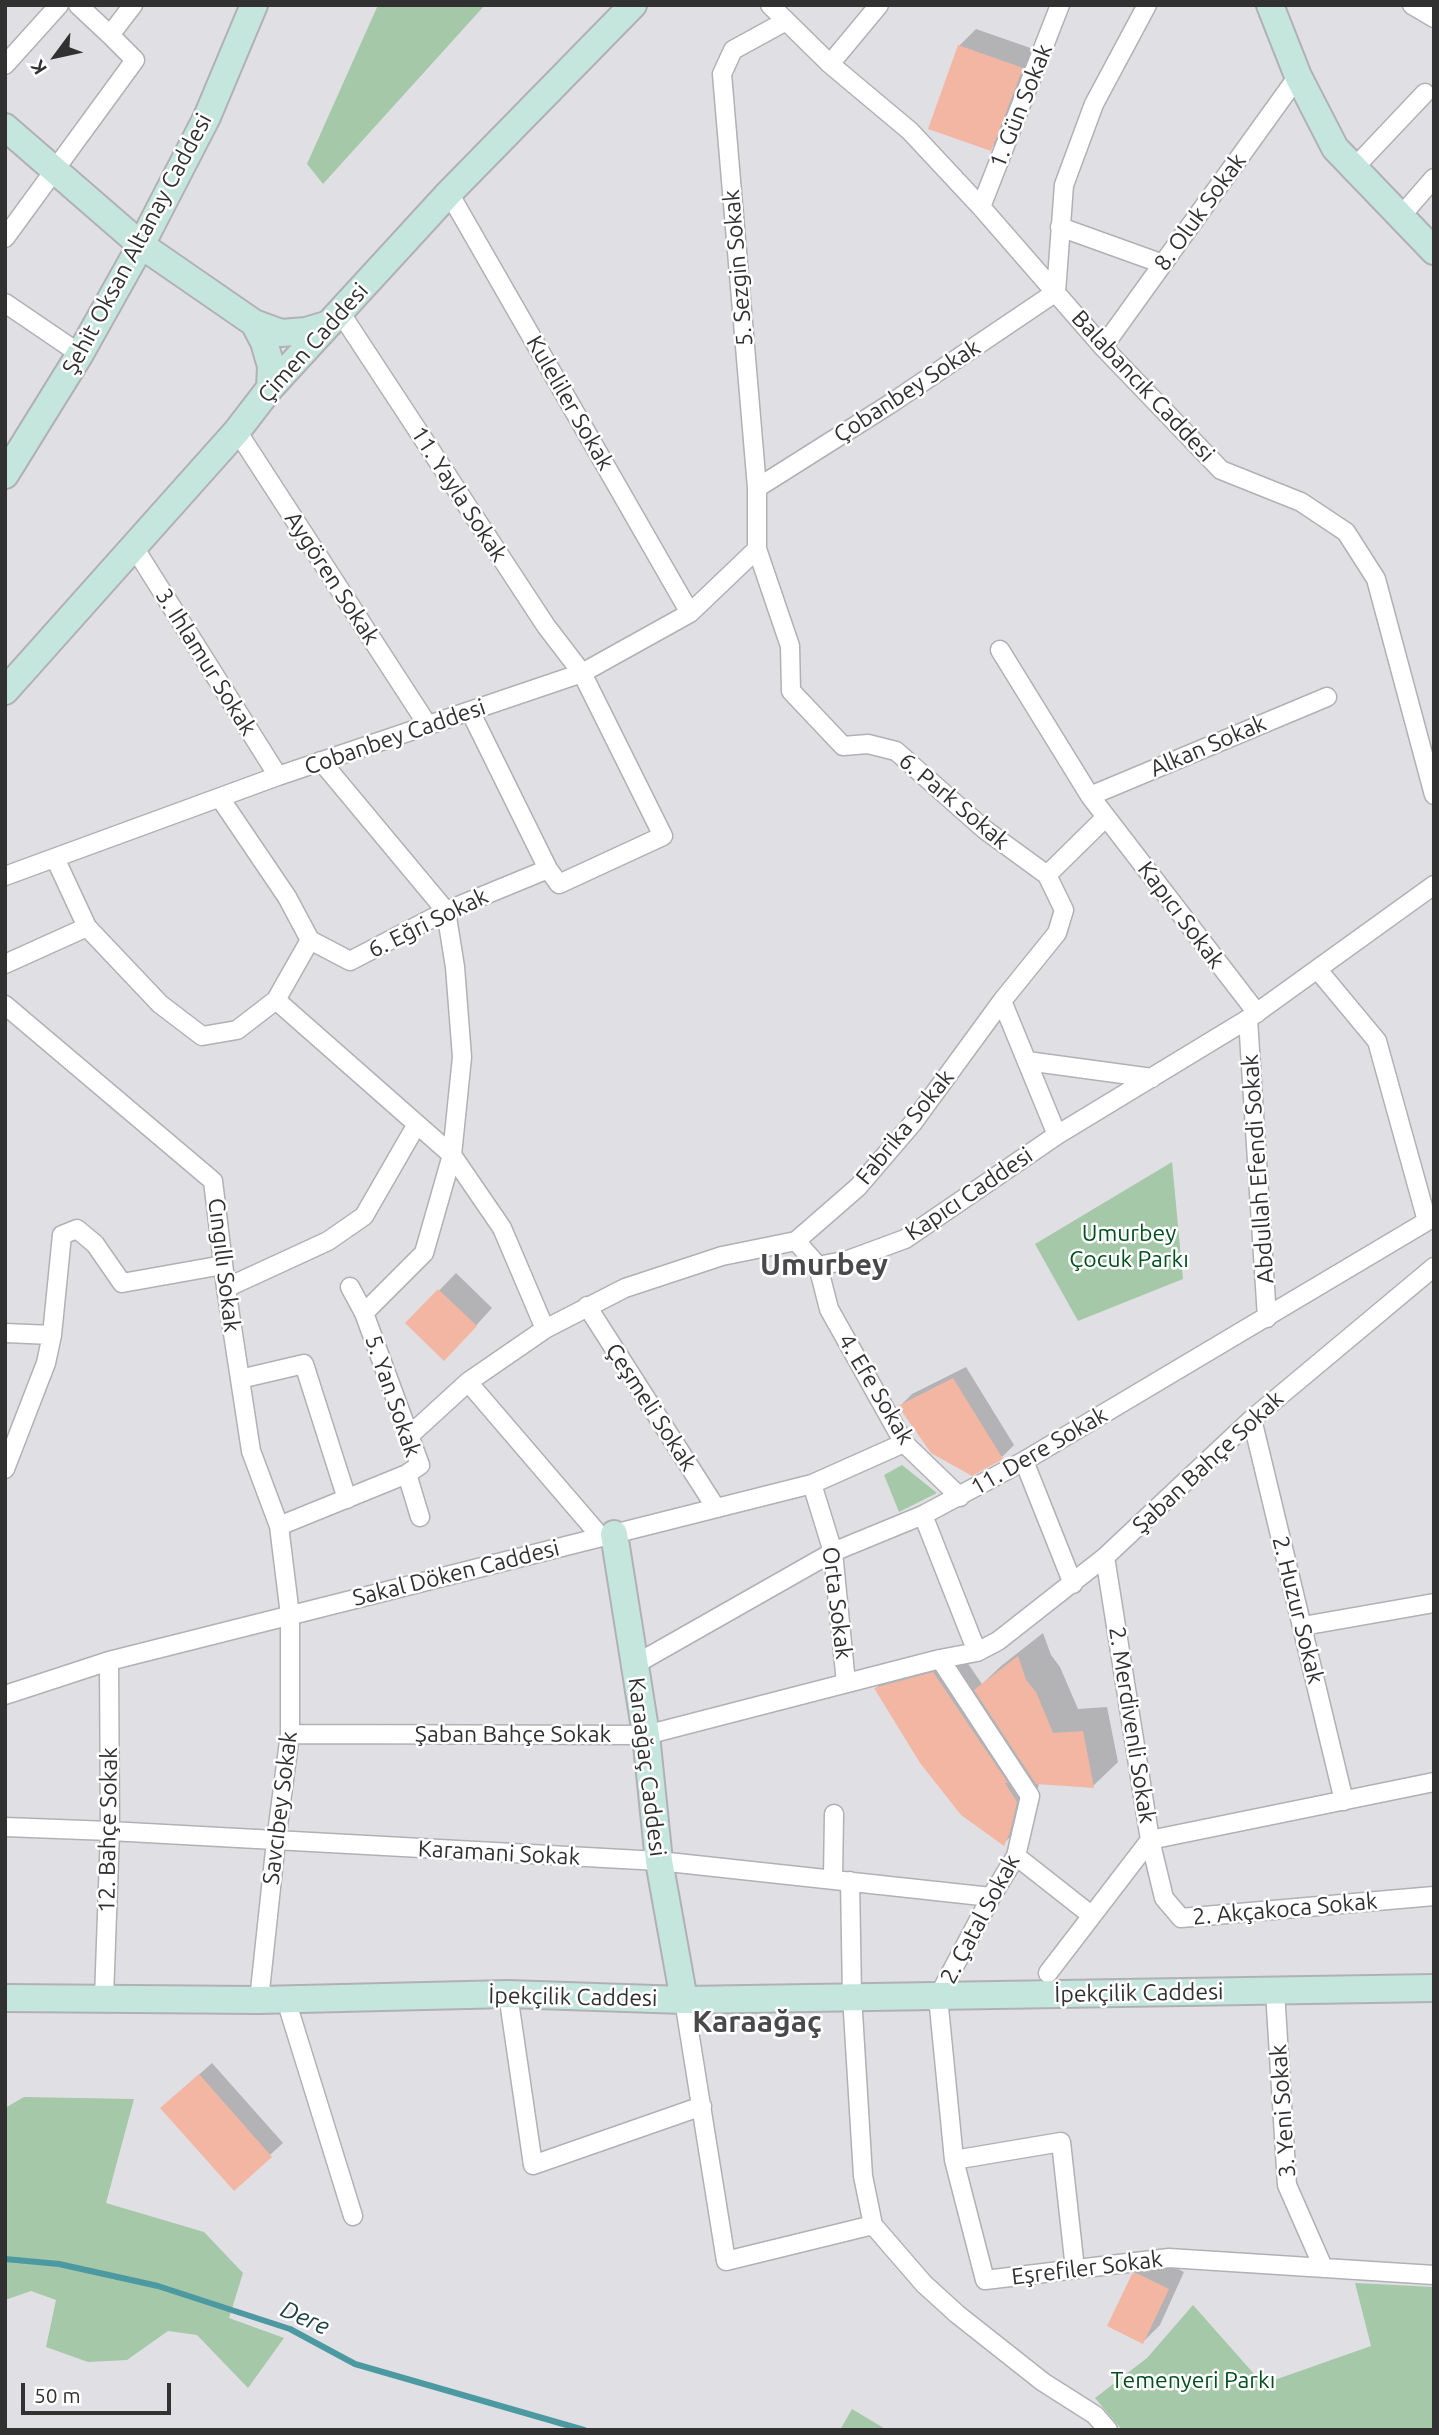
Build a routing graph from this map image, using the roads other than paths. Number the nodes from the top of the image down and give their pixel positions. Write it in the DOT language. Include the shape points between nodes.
graph roads {
  1 [pos="59,5"];
  2 [pos="78,5"];
  3 [pos="133,5"];
  4 [pos="254,5"];
  5 [pos="633,5"];
  6 [pos="770,5"];
  7 [pos="879,5"];
  8 [pos="1060,5"];
  9 [pos="1147,5"];
  10 [pos="1270,5"];
  11 [pos="1412,5"];
  12 [pos="1434,18"];
  13 [pos="786,21"];
  14 [pos="110,35"];
  15 [pos="830,64"];
  16 [pos="5,65"];
  17 [pos="1298,76"];
  18 [pos="1425,93"];
  19 [pos="5,127"];
  20 [pos="1354,167"];
  21 [pos="55,172"];
  22 [pos="1434,178"];
  23 [pos="449,193"];
  24 [pos="981,207"];
  25 [pos="1401,216"];
  26 [pos="1060,227"];
  27 [pos="5,238"];
  28 [pos="141,245"];
  29 [pos="1434,251"];
  30 [pos="1163,264"];
  31 [pos="1056,292"];
  32 [pos="5,303"];
  33 [pos="335,318"];
  34 [pos="254,323"];
  35 [pos="1103,347"];
  36 [pos="80,354"];
  37 [pos="270,388"];
  38 [pos="237,431"];
  39 [pos="5,475"];
  40 [pos="757,488"];
  41 [pos="134,547"];
  42 [pos="757,549"];
  43 [pos="690,613"];
  44 [pos="1000,650"];
  45 [pos="582,673"];
  46 [pos="5,691"];
  47 [pos="1327,697"];
  48 [pos="470,711"];
  49 [pos="428,724"];
  50 [pos="321,761"];
  51 [pos="278,776"];
  52 [pos="1434,795"];
  53 [pos="1090,796"];
  54 [pos="220,797"];
  55 [pos="1106,817"];
  56 [pos="55,858"];
  57 [pos="548,869"];
  58 [pos="1047,875"];
  59 [pos="5,876"];
  60 [pos="1434,885"];
  61 [pos="446,911"];
  62 [pos="88,927"];
  63 [pos="310,940"];
  64 [pos="5,964"];
  65 [pos="1318,970"];
  66 [pos="276,1000"];
  67 [pos="1002,1001"];
  68 [pos="5,1005"];
  69 [pos="1253,1016"];
  70 [pos="1027,1061"];
  71 [pos="1152,1078"];
  72 [pos="417,1124"];
  73 [pos="1057,1135"];
  74 [pos="452,1156"];
  75 [pos="1431,1219"];
  76 [pos="796,1241"];
  77 [pos="223,1265"];
  78 [pos="818,1266"];
  79 [pos="1434,1267"];
  80 [pos="350,1287"];
  81 [pos="226,1288"];
  82 [pos="586,1306"];
  83 [pos="364,1313"];
  84 [pos="1267,1318"];
  85 [pos="545,1329"];
  86 [pos="5,1333"];
  87 [pos="52,1335"];
  88 [pos="240,1378"];
  89 [pos="468,1382"];
  90 [pos="1252,1419"];
  91 [pos="409,1436"];
  92 [pos="904,1443"];
  93 [pos="1024,1461"];
  94 [pos="5,1469"];
  95 [pos="407,1474"];
  96 [pos="812,1484"];
  97 [pos="960,1497"];
  98 [pos="347,1499"];
  99 [pos="716,1508"];
  100 [pos="923,1515"];
  101 [pos="420,1517"];
  102 [pos="279,1526"];
  103 [pos="608,1536"];
  104 [pos="833,1552"];
  105 [pos="1105,1557"];
  106 [pos="1073,1584"];
  107 [pos="1434,1603"];
  108 [pos="290,1615"];
  109 [pos="1303,1626"];
  110 [pos="977,1652"];
  111 [pos="940,1659"];
  112 [pos="109,1661"];
  113 [pos="634,1665"];
  114 [pos="846,1683"];
  115 [pos="5,1695"];
  116 [pos="290,1734"];
  117 [pos="646,1735"];
  118 [pos="1434,1782"];
  119 [pos="1344,1801"];
  120 [pos="834,1814"];
  121 [pos="5,1827"];
  122 [pos="110,1831"];
  123 [pos="1150,1840"];
  124 [pos="276,1842"];
  125 [pos="1016,1856"];
  126 [pos="659,1861"];
  127 [pos="841,1880"];
  128 [pos="1434,1896"];
  129 [pos="992,1897"];
  130 [pos="1091,1915"];
  131 [pos="1048,1973"];
  132 [pos="1434,1988"];
  133 [pos="1276,1991"];
  134 [pos="508,1994"];
  135 [pos="852,1996"];
  136 [pos="938,1997"];
  137 [pos="5,1998"];
  138 [pos="104,1998"];
  139 [pos="259,2000"];
  140 [pos="286,2000"];
  141 [pos="684,2000"];
  142 [pos="702,2106"];
  143 [pos="954,2160"];
  144 [pos="353,2216"];
  145 [pos="873,2225"];
  146 [pos="1322,2267"];
  147 [pos="1075,2269"];
  148 [pos="1434,2275"];
  149 [pos="1108,2430"];
  1 -- 16 [label="street"];
  2 -- 14 [label="street"];
  3 -- 14 [label="street"];
  4 -- 28 [label="main road, Şehit Oksan Altanay Caddesi" via="207,117"];
  5 -- 23 [label="main road, Çimen Caddesi"];
  6 -- 13 [label="street, Balabancık Caddesi"];
  7 -- 15 [label="street"];
  8 -- 24 [label="street, 1. Gün Sokak"];
  9 -- 26 [label="street" via="1094,104 1064,185"];
  10 -- 17 [label="main road"];
  11 -- 12 [label="street"];
  13 -- 15 [label="street, Balabancık Caddesi"];
  13 -- 40 [label="street, 5. Sezgin Sokak" via="733,50 722,74"];
  14 -- 21 [label="street" via="135,60"];
  15 -- 24 [label="street, Balabancık Caddesi" via="910,131"];
  17 -- 20 [label="main road" via="1335,148"];
  17 -- 30 [label="street, 8. Oluk Sokak"];
  18 -- 20 [label="street"];
  19 -- 21 [label="main road"];
  20 -- 25 [label="main road"];
  21 -- 27 [label="street"];
  21 -- 28 [label="main road"];
  22 -- 25 [label="street"];
  23 -- 33 [label="main road, Çimen Caddesi"];
  23 -- 43 [label="street, Kuleliler Sokak"];
  24 -- 31 [label="street, Balabancık Caddesi"];
  25 -- 29 [label="main road"];
  26 -- 30 [label="street"];
  26 -- 31 [label="street"];
  28 -- 34 [label="main road"];
  28 -- 36 [label="main road, Şehit Oksan Altanay Caddesi"];
  30 -- 35 [label="street, 8. Oluk Sokak"];
  31 -- 35 [label="street, Balabancık Caddesi"];
  31 -- 40 [label="street, Çobanbey Sokak"];
  32 -- 36 [label="street"];
  33 -- 34 [label="main road" via="306,331 281,333"];
  33 -- 37 [label="main road, Çimen Caddesi"];
  33 -- 45 [label="street, 11. Yayla Sokak"];
  34 -- 37 [label="main road" via="271,366"];
  35 -- 52 [label="street, Balabancık Caddesi" via="1221,470 1301,502 1346,531 1376,579"];
  36 -- 39 [label="main road, Şehit Oksan Altanay Caddesi"];
  37 -- 38 [label="main road, Çimen Caddesi"];
  38 -- 41 [label="main road, Çimen Caddesi"];
  38 -- 49 [label="street, Aygören Sokak"];
  40 -- 42 [label="street, 5. Sezgin Sokak"];
  41 -- 46 [label="main road, Çimen Caddesi"];
  41 -- 51 [label="street, 3. Ihlamur Sokak"];
  42 -- 43 [label="street, Cobanbey Caddesi"];
  42 -- 58 [label="street, 6. Park Sokak" via="790,646 791,691 843,746 868,744 896,751 984,829"];
  43 -- 45 [label="street, Cobanbey Caddesi"];
  44 -- 53 [label="street, Kapıcı Sokak"];
  45 -- 48 [label="street, Cobanbey Caddesi"];
  45 -- 57 [label="street, 11. Yayla Sokak" via="663,836 559,884"];
  47 -- 53 [label="street, Alkan Sokak"];
  48 -- 49 [label="street, Cobanbey Caddesi"];
  48 -- 57 [label="street"];
  49 -- 50 [label="street, Cobanbey Caddesi"];
  50 -- 51 [label="street, Cobanbey Caddesi"];
  50 -- 61 [label="street"];
  51 -- 54 [label="street, Cobanbey Caddesi"];
  53 -- 55 [label="street, Kapıcı Sokak"];
  54 -- 56 [label="street, Cobanbey Caddesi"];
  54 -- 63 [label="street"];
  55 -- 58 [label="street"];
  55 -- 69 [label="street, Kapıcı Sokak"];
  56 -- 59 [label="street, Cobanbey Caddesi"];
  56 -- 62 [label="street"];
  57 -- 61 [label="street, 6. Eğri Sokak"];
  58 -- 67 [label="street, 6. Park Sokak" via="1064,910 1057,933"];
  60 -- 65 [label="street, Kapıcı Caddesi"];
  61 -- 63 [label="street, 6. Eğri Sokak" via="350,961"];
  61 -- 74 [label="street, 5. Yan Sokak" via="462,1056"];
  62 -- 64 [label="street"];
  62 -- 66 [label="street" via="160,1004 202,1036 237,1030"];
  63 -- 66 [label="street"];
  65 -- 69 [label="street, Kapıcı Caddesi"];
  65 -- 75 [label="street" via="1377,1041"];
  66 -- 72 [label="street"];
  67 -- 70 [label="street"];
  67 -- 76 [label="street, Fabrika Sokak" via="912,1124 858,1187"];
  68 -- 77 [label="street, Cıngıllı Sokak" via="213,1181"];
  69 -- 71 [label="street, Kapıcı Caddesi"];
  69 -- 84 [label="street, Abdullah Efendi Sokak"];
  70 -- 71 [label="street"];
  70 -- 73 [label="street"];
  71 -- 73 [label="street, Kapıcı Caddesi"];
  72 -- 74 [label="street"];
  72 -- 81 [label="street" via="364,1216 328,1241"];
  73 -- 78 [label="street, Kapıcı Caddesi" via="905,1239"];
  74 -- 83 [label="street, 5. Yan Sokak" via="425,1253"];
  74 -- 85 [label="street" via="502,1228"];
  75 -- 84 [label="street, 11. Dere Sokak"];
  76 -- 78 [label="street"];
  76 -- 82 [label="street" via="722,1256 625,1287"];
  77 -- 81 [label="street, Cıngıllı Sokak"];
  77 -- 87 [label="street" via="122,1283 95,1244 77,1229 62,1235"];
  78 -- 92 [label="street, 4. Efe Sokak" via="829,1309"];
  79 -- 90 [label="street, Şaban Bahçe Sokak"];
  80 -- 83 [label="street, 5. Yan Sokak"];
  81 -- 88 [label="street, Cıngıllı Sokak"];
  82 -- 85 [label="street"];
  82 -- 99 [label="street, Çeşmeli Sokak"];
  83 -- 91 [label="street, 5. Yan Sokak"];
  84 -- 93 [label="street, 11. Dere Sokak"];
  85 -- 89 [label="street"];
  86 -- 87 [label="street"];
  87 -- 94 [label="street" via="46,1363"];
  88 -- 98 [label="street" via="304,1364"];
  88 -- 102 [label="street, Cıngıllı Sokak" via="251,1451"];
  89 -- 91 [label="street"];
  89 -- 103 [label="street"];
  90 -- 105 [label="street, Şaban Bahçe Sokak"];
  90 -- 109 [label="street, 2. Huzur Sokak"];
  91 -- 95 [label="street, 5. Yan Sokak" via="420,1465"];
  92 -- 96 [label="street, Sakal Döken Caddesi"];
  92 -- 97 [label="street, 4. Efe Sokak"];
  93 -- 97 [label="street, 11. Dere Sokak"];
  93 -- 106 [label="street"];
  95 -- 98 [label="street"];
  95 -- 101 [label="street"];
  96 -- 99 [label="street, Sakal Döken Caddesi"];
  96 -- 104 [label="street, Orta Sokak"];
  97 -- 100 [label="street, 11. Dere Sokak"];
  98 -- 102 [label="street"];
  99 -- 103 [label="street, Sakal Döken Caddesi"];
  100 -- 104 [label="street, 11. Dere Sokak"];
  100 -- 110 [label="street"];
  102 -- 108 [label="street, Cıngıllı Sokak"];
  103 -- 108 [label="street, Sakal Döken Caddesi"];
  103 -- 113 [label="main road, Karaağaç Caddesi"];
  104 -- 113 [label="street, 11. Dere Sokak"];
  104 -- 114 [label="street, Orta Sokak"];
  105 -- 106 [label="street, Şaban Bahçe Sokak"];
  105 -- 123 [label="street, 2. Merdivenli Sokak"];
  106 -- 110 [label="street, Şaban Bahçe Sokak"];
  107 -- 109 [label="street"];
  108 -- 112 [label="street, Sakal Döken Caddesi"];
  108 -- 116 [label="street, Savcıbey Sokak"];
  109 -- 119 [label="street, 2. Huzur Sokak"];
  110 -- 111 [label="street, Şaban Bahçe Sokak"];
  111 -- 114 [label="street, Şaban Bahçe Sokak"];
  111 -- 125 [label="street, 2. Çatal Sokak" via="1030,1796"];
  112 -- 115 [label="street, Sakal Döken Caddesi"];
  112 -- 122 [label="street, 12. Bahçe Sokak"];
  113 -- 117 [label="main road, Karaağaç Caddesi"];
  114 -- 117 [label="street, Şaban Bahçe Sokak"];
  116 -- 117 [label="street, Şaban Bahçe Sokak"];
  116 -- 124 [label="street, Savcıbey Sokak"];
  117 -- 126 [label="main road, Karaağaç Caddesi"];
  118 -- 119 [label="street"];
  119 -- 123 [label="street"];
  120 -- 127 [label="street"];
  121 -- 122 [label="street, Karamani Sokak"];
  122 -- 124 [label="street, Karamani Sokak"];
  122 -- 138 [label="street, 12. Bahçe Sokak"];
  123 -- 128 [label="street, 2. Akçakoca Sokak" via="1164,1898 1181,1918"];
  123 -- 130 [label="street, 2. Merdivenli Sokak"];
  124 -- 126 [label="street, Karamani Sokak"];
  124 -- 139 [label="street, Savcıbey Sokak"];
  125 -- 129 [label="street, 2. Çatal Sokak"];
  125 -- 130 [label="street"];
  126 -- 127 [label="street, Karamani Sokak"];
  126 -- 141 [label="main road, Karaağaç Caddesi"];
  127 -- 129 [label="street, Karamani Sokak"];
  127 -- 135 [label="street"];
  129 -- 136 [label="street, 2. Çatal Sokak"];
  130 -- 131 [label="street, 2. Merdivenli Sokak"];
  132 -- 133 [label="main road, İpekçilik Caddesi"];
  133 -- 136 [label="main road, İpekçilik Caddesi"];
  133 -- 146 [label="street, 3. Yeni Sokak" via="1287,2185"];
  134 -- 140 [label="main road, İpekçilik Caddesi"];
  134 -- 141 [label="main road, İpekçilik Caddesi"];
  134 -- 142 [label="street" via="533,2165"];
  135 -- 136 [label="main road, İpekçilik Caddesi"];
  135 -- 141 [label="main road, İpekçilik Caddesi"];
  135 -- 145 [label="street" via="863,2176"];
  136 -- 143 [label="street, Eşrefiler Sokak"];
  137 -- 138 [label="main road, İpekçilik Caddesi"];
  138 -- 139 [label="main road, İpekçilik Caddesi"];
  139 -- 140 [label="main road, İpekçilik Caddesi"];
  140 -- 144 [label="street"];
  141 -- 142 [label="street"];
  142 -- 145 [label="street" via="726,2261"];
  143 -- 147 [label="street, Eşrefiler Sokak" via="985,2280"];
  143 -- 147 [label="street" via="1061,2143"];
  145 -- 149 [label="street" via="957,2314 1043,2382 1095,2415"];
  146 -- 147 [label="street, Eşrefiler Sokak" via="1169,2258"];
  146 -- 148 [label="street, Eşrefiler Sokak"];
}
